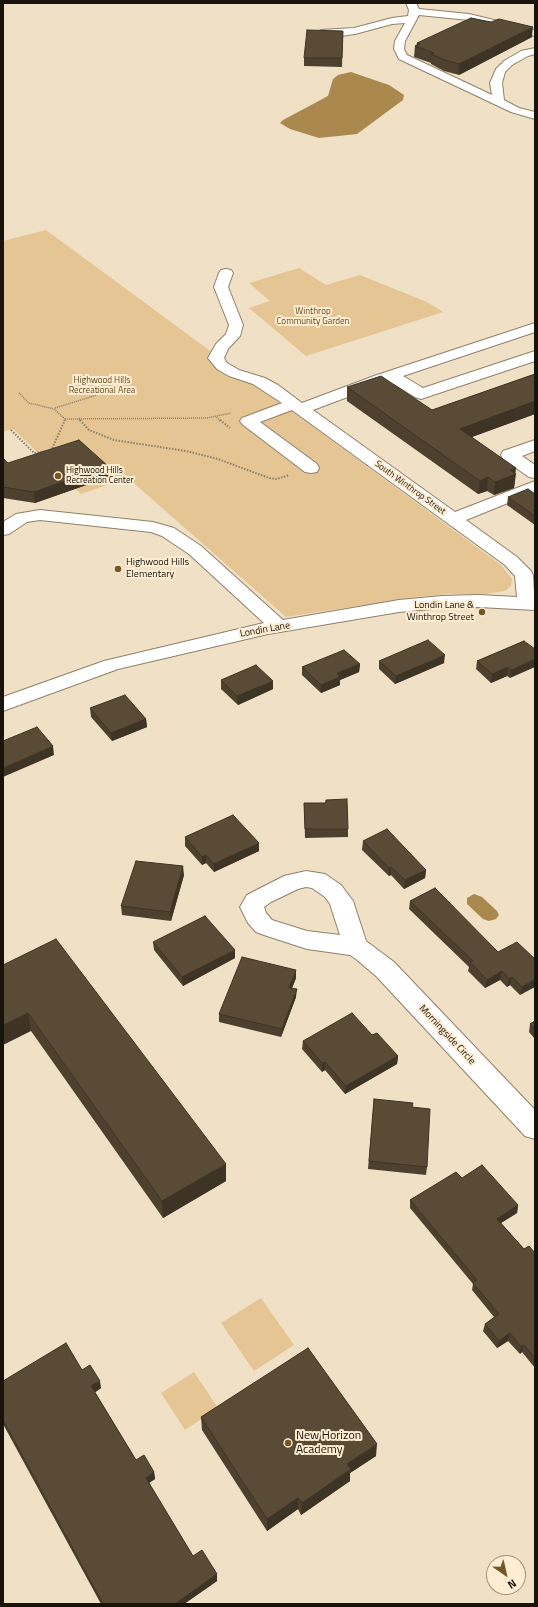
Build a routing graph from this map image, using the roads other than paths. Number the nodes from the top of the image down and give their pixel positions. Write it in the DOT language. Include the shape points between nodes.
graph roads {
  1 [pos="412,12"];
  2 [pos="321,32"];
  3 [pos="535,33"];
  4 [pos="535,51"];
  5 [pos="496,83"];
  6 [pos="460,84"];
  7 [pos="498,102"];
  8 [pos="535,116"];
  9 [pos="226,273"];
  10 [pos="535,328"];
  11 [pos="535,356"];
  12 [pos="380,379"];
  13 [pos="297,406"];
  14 [pos="535,445"];
  15 [pos="311,468"];
  16 [pos="535,473"];
  17 [pos="535,486"];
  18 [pos="454,519"];
  19 [pos="3,530"];
  20 [pos="531,603"];
  21 [pos="280,627"];
  22 [pos="3,704"];
  23 [pos="356,946"];
  24 [pos="535,1128"];
  1 -- 2 [label="street" via="392,21 355,31"];
  1 -- 3 [label="street" via="469,17"];
  1 -- 6 [label="street" via="400,41 399,49 403,57"];
  4 -- 5 [label="street" via="508,63 500,71"];
  5 -- 6 [label="street"];
  5 -- 7 [label="street"];
  6 -- 7 [label="street"];
  7 -- 8 [label="street"];
  9 -- 13 [label="street, South Winthrop Street" via="221,288 236,325 233,336 221,348 216,358 222,366 272,388"];
  10 -- 12 [label="street"];
  11 -- 12 [label="street" via="421,394 397,379"];
  12 -- 13 [label="street"];
  13 -- 15 [label="street" via="248,421"];
  13 -- 18 [label="street, South Winthrop Street"];
  14 -- 16 [label="street" via="509,455"];
  17 -- 18 [label="street"];
  18 -- 20 [label="street, South Winthrop Street" via="511,561 524,576"];
  19 -- 21 [label="street" via="22,518 40,515 153,527 168,532 195,550"];
  20 -- 21 [label="street, Londin Lane" via="479,601 399,606"];
  21 -- 22 [label="street, Londin Lane" via="216,639 111,665"];
  23 -- 24 [label="street, Morningside Circle" via="385,969"];
}
